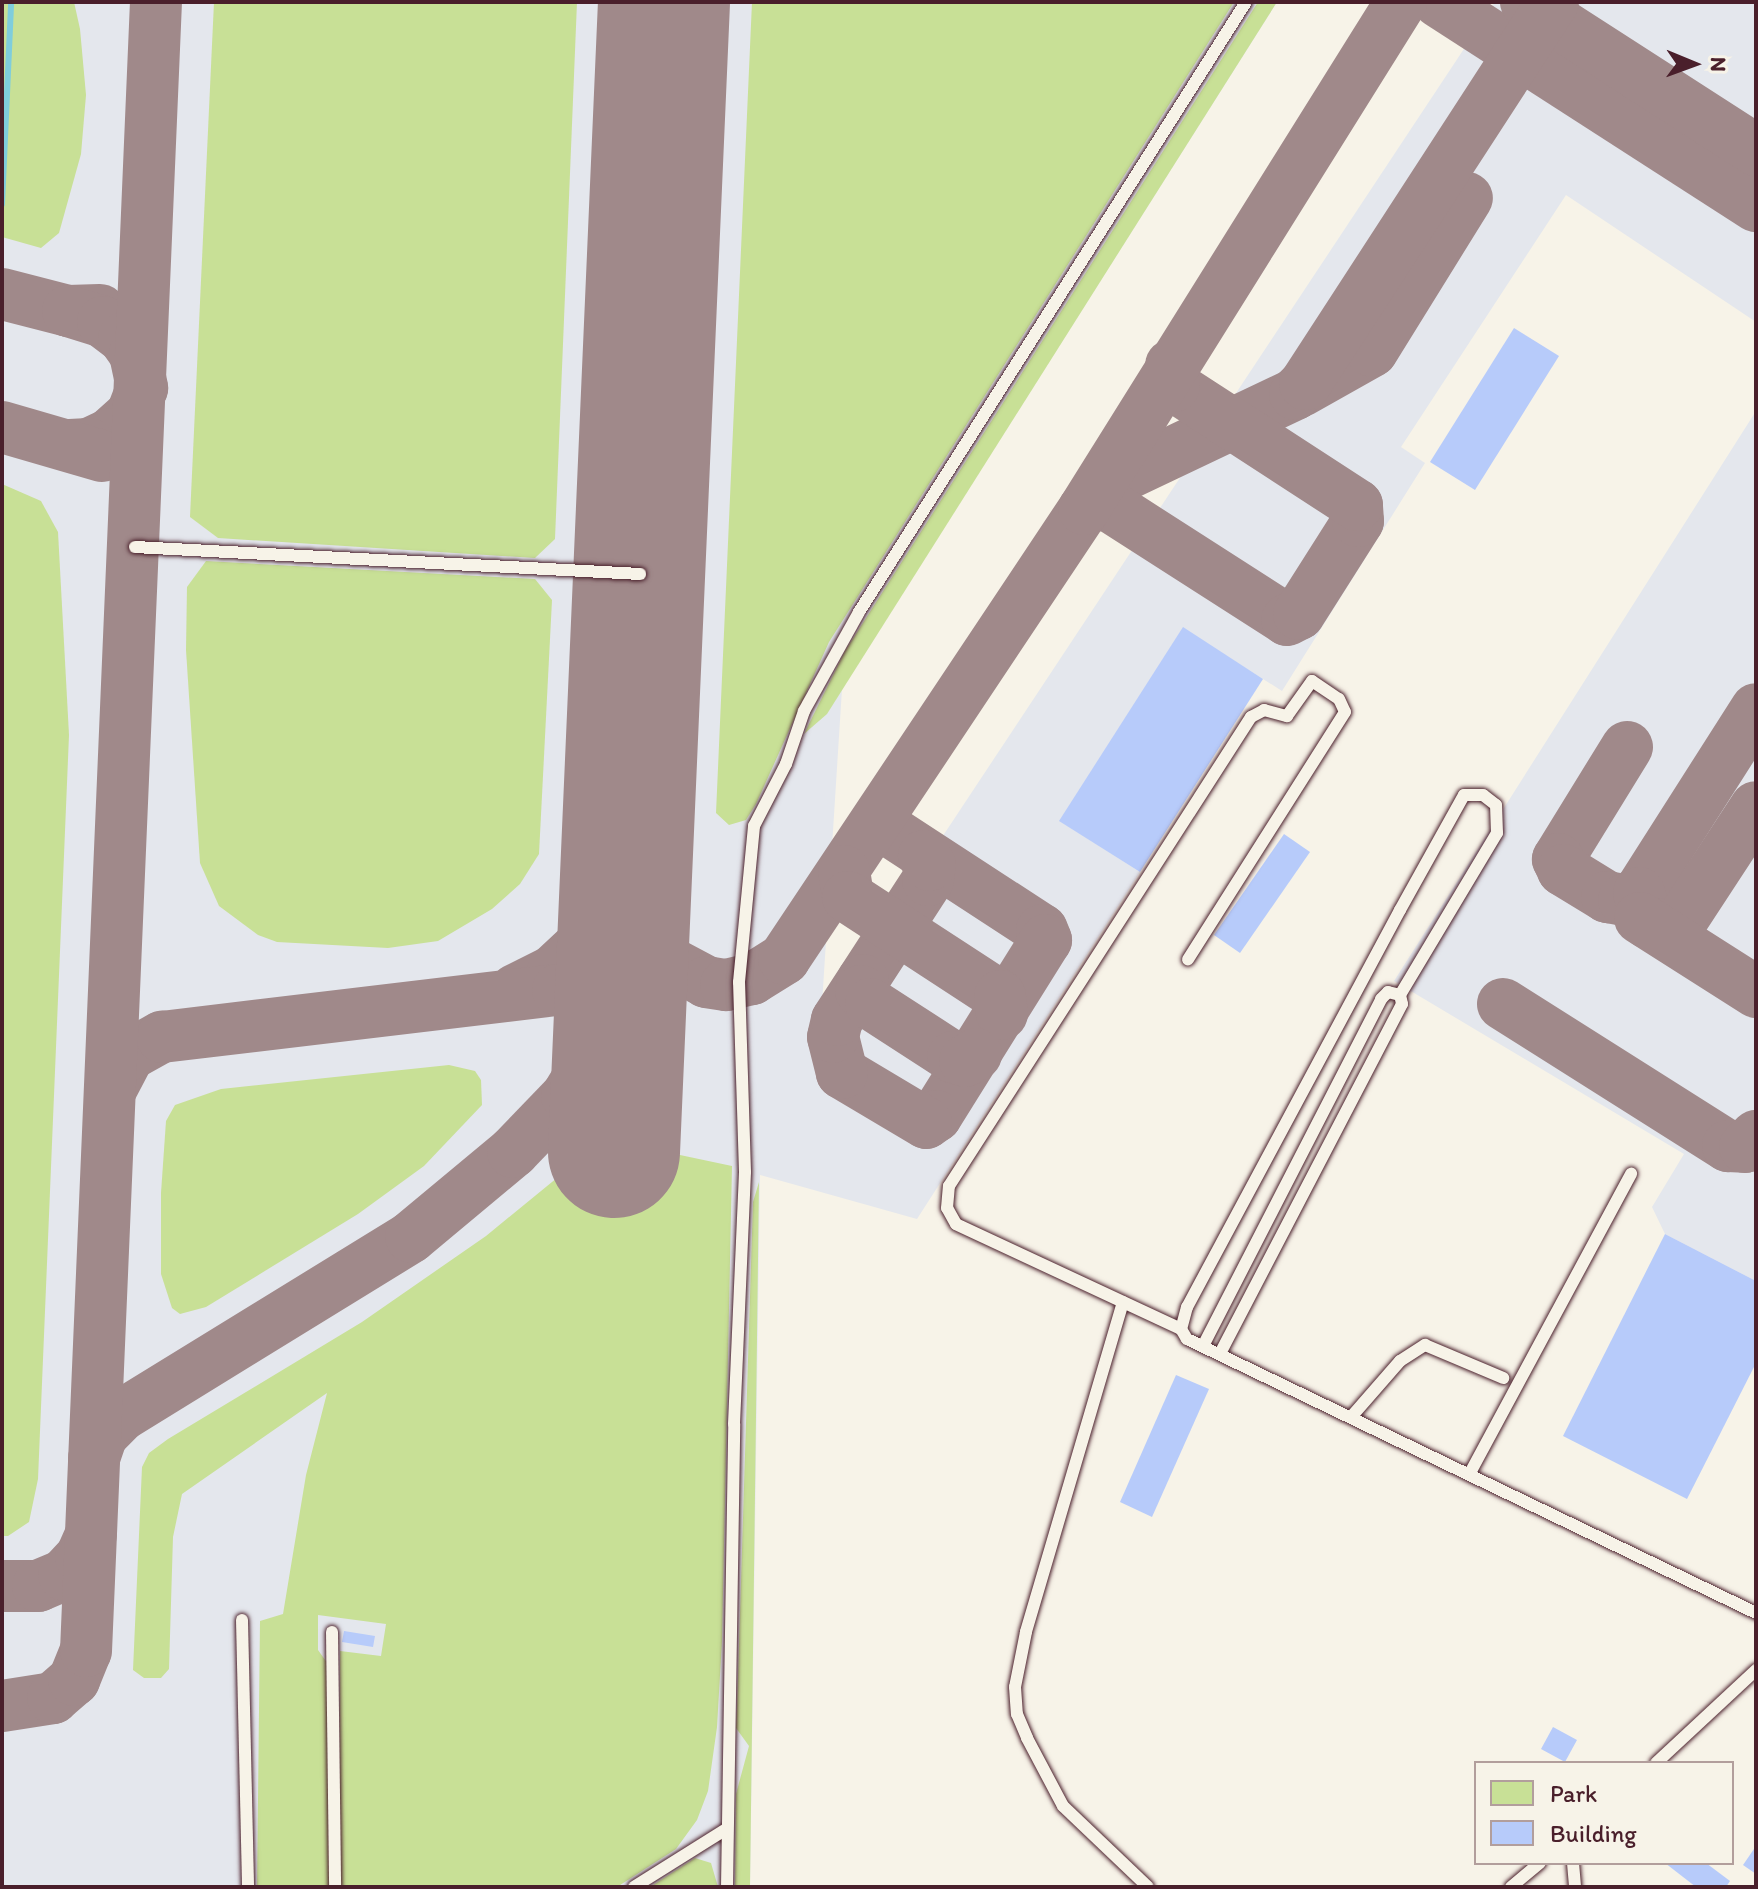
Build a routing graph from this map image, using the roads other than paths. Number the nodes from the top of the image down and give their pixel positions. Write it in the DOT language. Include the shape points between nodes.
graph roads {
  1 [pos="1246,2"];
  2 [pos="135,547"];
  3 [pos="640,574"];
  4 [pos="1188,959"];
  5 [pos="1400,995"];
  6 [pos="1631,1174"];
  7 [pos="1123,1302"];
  8 [pos="1181,1329"];
  9 [pos="1203,1346"];
  10 [pos="1220,1354"];
  11 [pos="1503,1378"];
  12 [pos="1352,1416"];
  13 [pos="1470,1473"];
  14 [pos="1756,1613"];
  15 [pos="242,1620"];
  16 [pos="332,1632"];
  17 [pos="1756,1670"];
  18 [pos="1658,1761"];
  19 [pos="725,1830"];
  20 [pos="1538,1865"];
  21 [pos="1573,1865"];
  22 [pos="248,1887"];
  23 [pos="335,1887"];
  24 [pos="634,1887"];
  25 [pos="727,1887"];
  26 [pos="1148,1887"];
  27 [pos="1511,1887"];
  28 [pos="1575,1887"];
  1 -- 19 [label="lane" via="859,612 804,711 786,764 754,826 739,982 745,1172"];
  2 -- 3 [label="lane"];
  4 -- 7 [label="lane" via="1345,712 1339,699 1312,681 1287,716 1264,710 1251,717 949,1186 947,1208 956,1224"];
  5 -- 8 [label="lane" via="1497,833 1496,805 1483,795 1464,795 1187,1307"];
  5 -- 9 [label="lane" via="1388,992 1381,999"];
  5 -- 10 [label="lane" via="1402,1004"];
  6 -- 13 [label="lane"];
  7 -- 8 [label="lane"];
  7 -- 26 [label="lane" via="1026,1632 1015,1687 1017,1714 1063,1806"];
  8 -- 9 [label="lane" via="1187,1339"];
  9 -- 10 [label="lane"];
  10 -- 12 [label="lane"];
  11 -- 12 [label="lane" via="1425,1345 1400,1361"];
  12 -- 13 [label="lane"];
  13 -- 14 [label="lane"];
  15 -- 22 [label="lane"];
  16 -- 23 [label="lane"];
  17 -- 18 [label="lane"];
  19 -- 24 [label="lane"];
  19 -- 25 [label="lane"];
  20 -- 27 [label="lane"];
  21 -- 28 [label="lane"];
}
